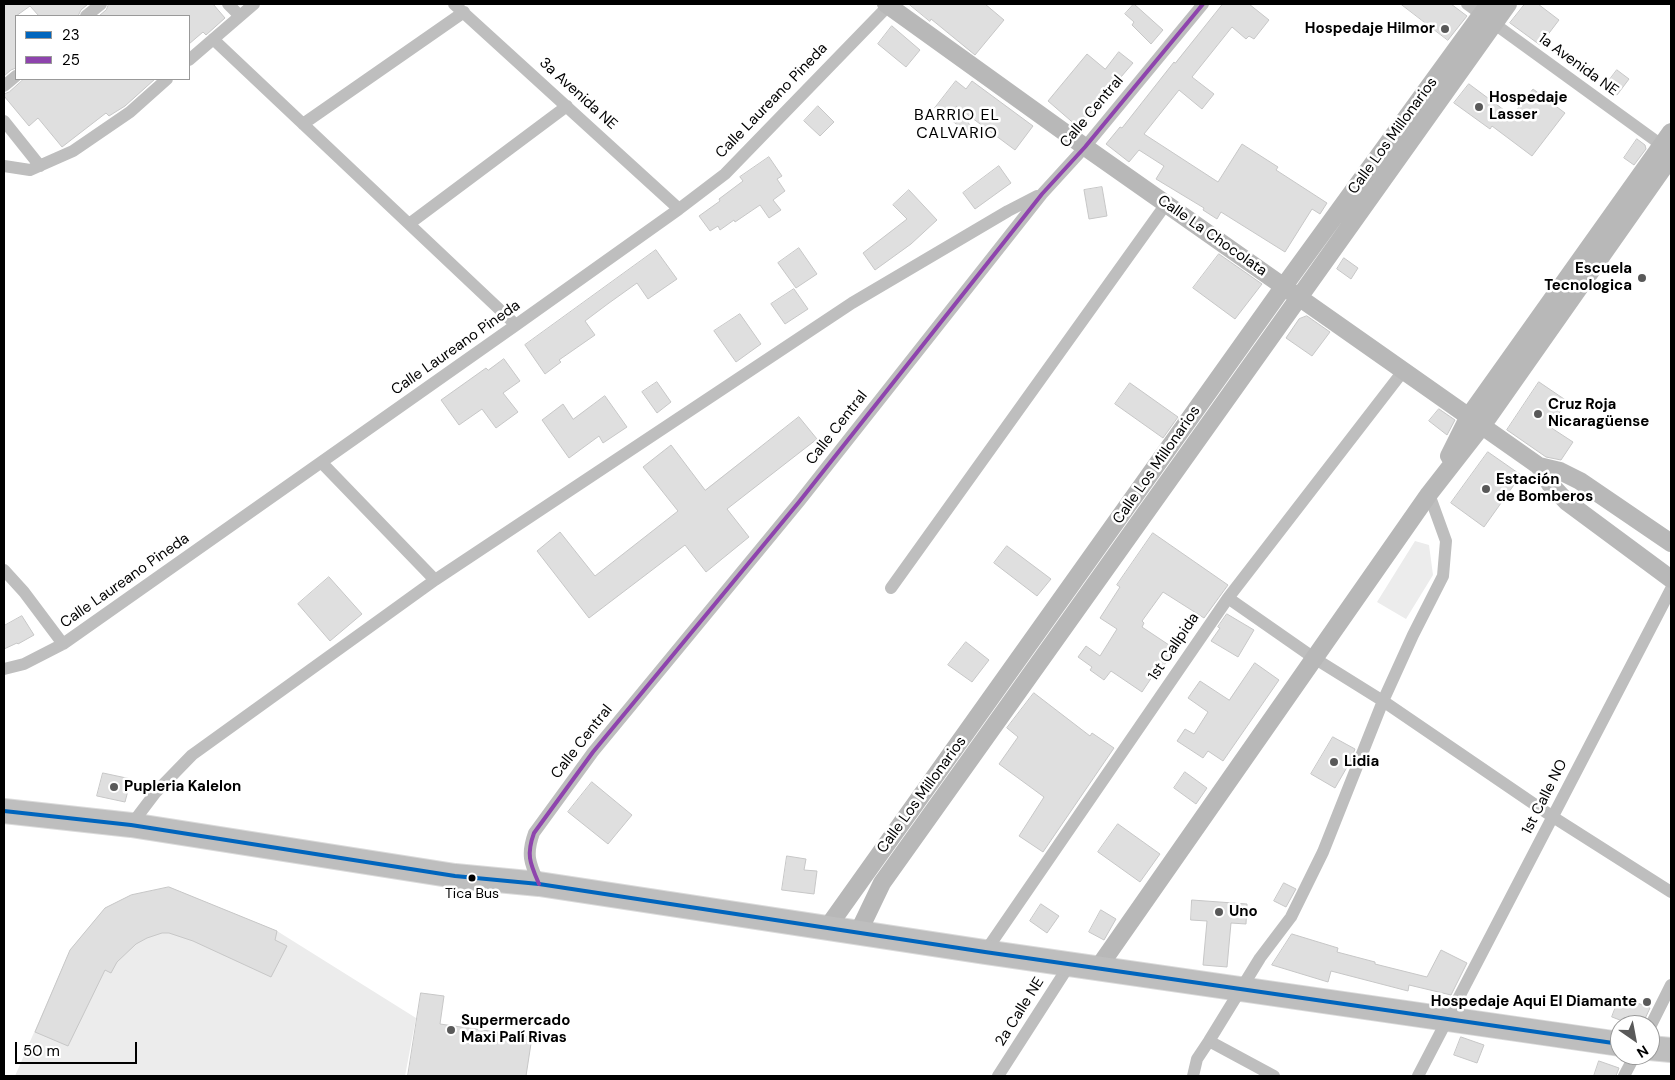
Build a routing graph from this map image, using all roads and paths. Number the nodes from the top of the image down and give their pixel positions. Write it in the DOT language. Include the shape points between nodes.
graph roads {
  1 [pos="101,4"];
  2 [pos="228,4"];
  3 [pos="254,4"];
  4 [pos="888,4"];
  5 [pos="1203,4"];
  6 [pos="1467,4"];
  7 [pos="1508,4"];
  8 [pos="459,8"];
  9 [pos="1488,14"];
  10 [pos="87,15"];
  11 [pos="240,15"];
  12 [pos="213,39"];
  13 [pos="190,59"];
  14 [pos="15,77"];
  15 [pos="167,80"];
  16 [pos="4,86"];
  17 [pos="567,106"];
  18 [pos="4,121"];
  19 [pos="303,124"];
  20 [pos="1669,146"];
  21 [pos="1085,147"];
  22 [pos="4,166"];
  23 [pos="40,166"];
  24 [pos="1042,194"];
  25 [pos="1166,204"];
  26 [pos="679,209"];
  27 [pos="409,224"];
  28 [pos="1284,286"];
  29 [pos="1299,297"];
  30 [pos="516,326"];
  31 [pos="1404,370"];
  32 [pos="1476,421"];
  33 [pos="322,463"];
  34 [pos="1538,466"];
  35 [pos="1430,494"];
  36 [pos="1671,543"];
  37 [pos="4,570"];
  38 [pos="1671,579"];
  39 [pos="434,580"];
  40 [pos="891,588"];
  41 [pos="1671,589"];
  42 [pos="1228,598"];
  43 [pos="64,644"];
  44 [pos="1314,658"];
  45 [pos="4,669"];
  46 [pos="1383,701"];
  47 [pos="4,811"];
  48 [pos="1553,817"];
  49 [pos="131,825"];
  50 [pos="539,884"];
  51 [pos="1671,892"];
  52 [pos="827,928"];
  53 [pos="858,933"];
  54 [pos="985,952"];
  55 [pos="1070,964"];
  56 [pos="1098,968"];
  57 [pos="1671,985"];
  58 [pos="1241,989"];
  59 [pos="1656,1015"];
  60 [pos="1449,1019"];
  61 [pos="1209,1042"];
  62 [pos="1610,1043"];
  63 [pos="1630,1065"];
  64 [pos="998,1076"];
  65 [pos="1193,1076"];
  66 [pos="1274,1076"];
  67 [pos="1418,1076"];
  68 [pos="1624,1076"];
  1 -- 10 [label="street"];
  2 -- 11 [label="street"];
  3 -- 11 [label="street"];
  4 -- 21 [label="street, Calle La Chocolata"];
  4 -- 26 [label="street, Calle Laureano Pineda" via="725,174"];
  5 -- 21 [label="street, Calle Central"];
  6 -- 9 [label="street, 1a Avenida NE"];
  7 -- 9 [label="street, Calle Los Millonarios"];
  8 -- 17 [label="street, 3a Avenida NE"];
  8 -- 19 [label="street"];
  9 -- 20 [label="street, 1a Avenida NE"];
  9 -- 28 [label="street, Calle Los Millonarios"];
  9 -- 29 [label="street, Calle Los Millonarios"];
  11 -- 12 [label="street"];
  12 -- 13 [label="street"];
  12 -- 19 [label="street"];
  14 -- 16 [label="street"];
  15 -- 23 [label="street" via="130,112 73,151"];
  17 -- 26 [label="street, 3a Avenida NE"];
  17 -- 27 [label="street"];
  18 -- 23 [label="street"];
  19 -- 27 [label="street"];
  20 -- 32 [label="street"];
  21 -- 24 [label="street, Calle Central"];
  21 -- 25 [label="street, Calle La Chocolata"];
  22 -- 23 [label="street" via="30,170"];
  24 -- 39 [label="street" via="852,304"];
  24 -- 50 [label="street, Calle Central" via="799,502 593,752 544,818 528,848 529,862"];
  25 -- 28 [label="street, Calle La Chocolata"];
  25 -- 40 [label="street"];
  26 -- 30 [label="street, Calle Laureano Pineda"];
  27 -- 30 [label="street"];
  28 -- 29 [label="street, Calle La Chocolata"];
  28 -- 52 [label="street, Calle Los Millonarios"];
  29 -- 31 [label="street, Calle La Chocolata"];
  29 -- 53 [label="street, Calle Los Millonarios" via="882,883"];
  30 -- 33 [label="street, Calle Laureano Pineda"];
  31 -- 32 [label="street, Calle La Chocolata"];
  31 -- 42 [label="street, 1st Callpida"];
  32 -- 34 [label="street, Calle La Chocolata"];
  32 -- 35 [label="street"];
  33 -- 39 [label="street"];
  33 -- 43 [label="street, Calle Laureano Pineda"];
  34 -- 36 [label="street, Calle La Chocolata" via="1560,471 1580,481"];
  34 -- 38 [label="street, Calle La Chocolata" via="1567,502"];
  35 -- 44 [label="street"];
  35 -- 46 [label="street" via="1446,541 1443,576"];
  37 -- 43 [label="street"];
  39 -- 49 [label="street" via="192,755 156,792"];
  41 -- 48 [label="street, 1st Calle NO"];
  42 -- 44 [label="street"];
  42 -- 54 [label="street, 1st Callpida"];
  43 -- 45 [label="street, Calle Laureano Pineda" via="24,664"];
  44 -- 46 [label="street"];
  44 -- 56 [label="street"];
  46 -- 48 [label="street"];
  46 -- 58 [label="street" via="1323,852 1291,917"];
  47 -- 49 [label="highway"];
  48 -- 51 [label="street"];
  48 -- 60 [label="street, 1st Calle NO"];
  49 -- 50 [label="highway" via="455,876"];
  50 -- 52 [label="highway"];
  52 -- 53 [label="highway"];
  53 -- 54 [label="highway"];
  54 -- 55 [label="highway"];
  55 -- 56 [label="highway"];
  55 -- 64 [label="street, 2a Calle NE"];
  56 -- 58 [label="highway"];
  57 -- 59 [label="street"];
  58 -- 60 [label="highway"];
  58 -- 61 [label="street"];
  60 -- 62 [label="highway"];
  60 -- 67 [label="street, 1st Calle NO"];
  61 -- 65 [label="street" via="1197,1059"];
  61 -- 66 [label="street"];
  63 -- 68 [label="street"];
}
